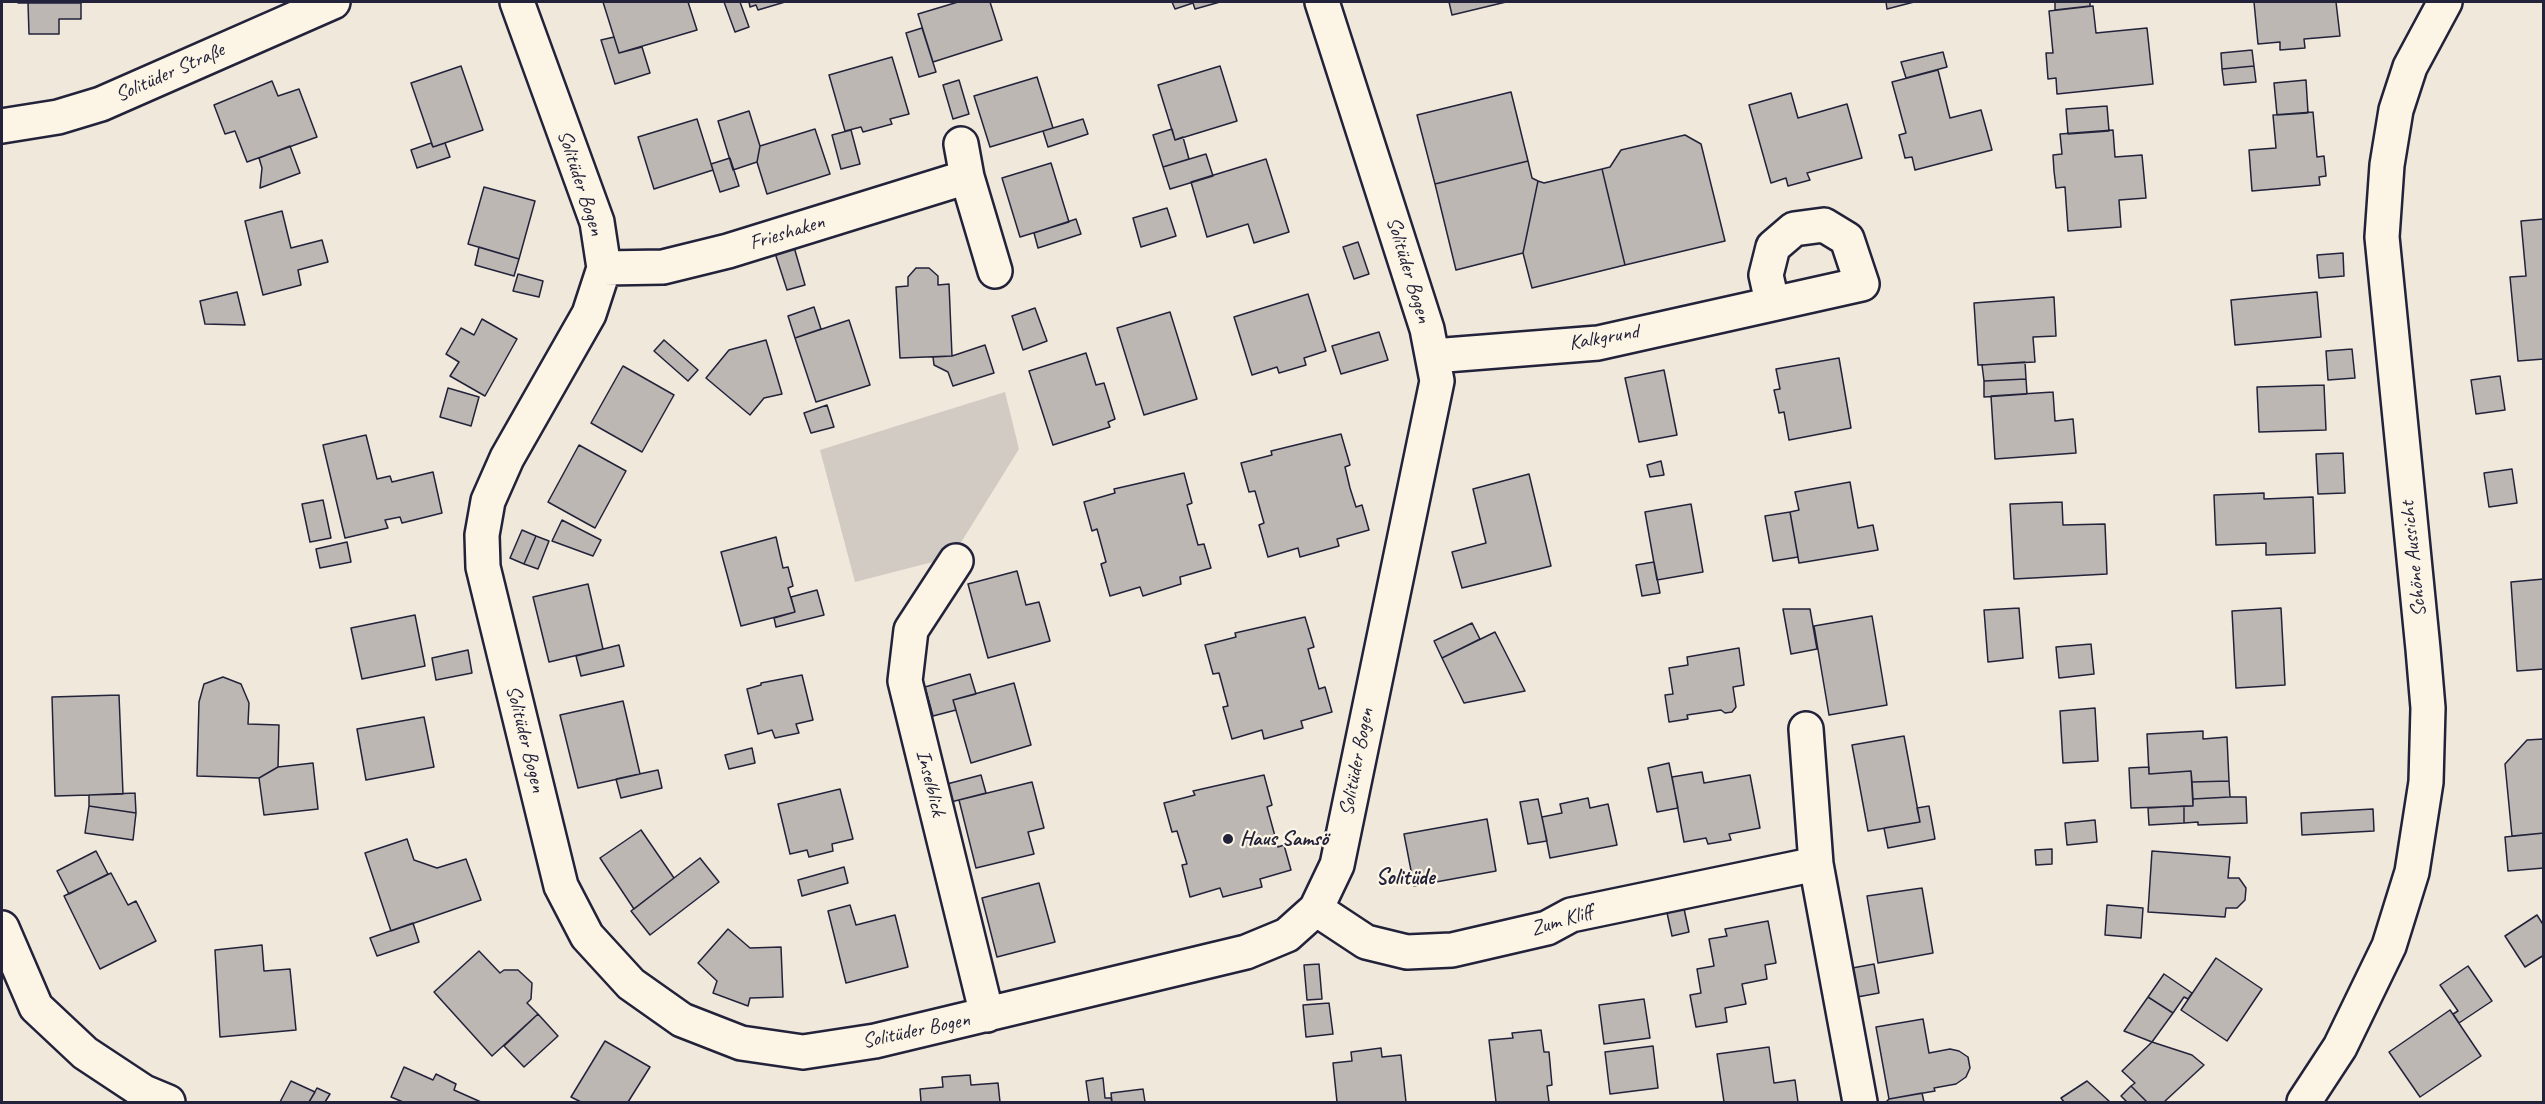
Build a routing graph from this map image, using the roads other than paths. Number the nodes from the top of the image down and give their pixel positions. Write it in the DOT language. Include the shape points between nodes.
graph roads {
  1 [pos="333,2"];
  2 [pos="517,2"];
  3 [pos="1322,2"];
  4 [pos="2445,2"];
  5 [pos="2,126"];
  6 [pos="961,144"];
  7 [pos="967,177"];
  8 [pos="604,268"];
  9 [pos="995,271"];
  10 [pos="1772,302"];
  11 [pos="1433,356"];
  12 [pos="956,561"];
  13 [pos="1806,729"];
  14 [pos="1816,864"];
  15 [pos="1316,909"];
  16 [pos="2,928"];
  17 [pos="987,1015"];
  18 [pos="168,1102"];
  19 [pos="1860,1102"];
  20 [pos="2304,1102"];
  1 -- 5 [label="street, Solitüder Straße" via="101,104 58,117"];
  2 -- 8 [label="street, Solitüder Bogen" via="597,222"];
  3 -- 11 [label="street, Solitüder Bogen" via="1424,317"];
  4 -- 20 [label="street, Schöne Aussicht" via="2410,66 2396,110 2382,237 2428,708 2426,782 2412,872 2389,946 2340,1047"];
  6 -- 7 [label="street"];
  7 -- 8 [label="street, Frieshaken" via="728,251 663,267"];
  7 -- 9 [label="street"];
  8 -- 17 [label="street, Solitüder Bogen" via="590,314 507,458 488,501 482,535 483,567 561,886 587,936 631,984 682,1020 741,1043 802,1052 875,1041"];
  10 -- 11 [label="street, Kalkgrund" via="1598,343"];
  11 -- 15 [label="street, Solitüder Bogen" via="1437,381 1337,865"];
  12 -- 17 [label="street, Inselblick" via="911,630 905,681"];
  13 -- 14 [label="street"];
  14 -- 15 [label="street, Zum Kliff" via="1571,915 1546,928 1452,950 1407,952 1365,942"];
  14 -- 19 [label="street"];
  15 -- 17 [label="street, Solitüder Bogen" via="1287,935 1246,952"];
  16 -- 18 [label="street" via="36,1006 86,1053 144,1092"];
}
